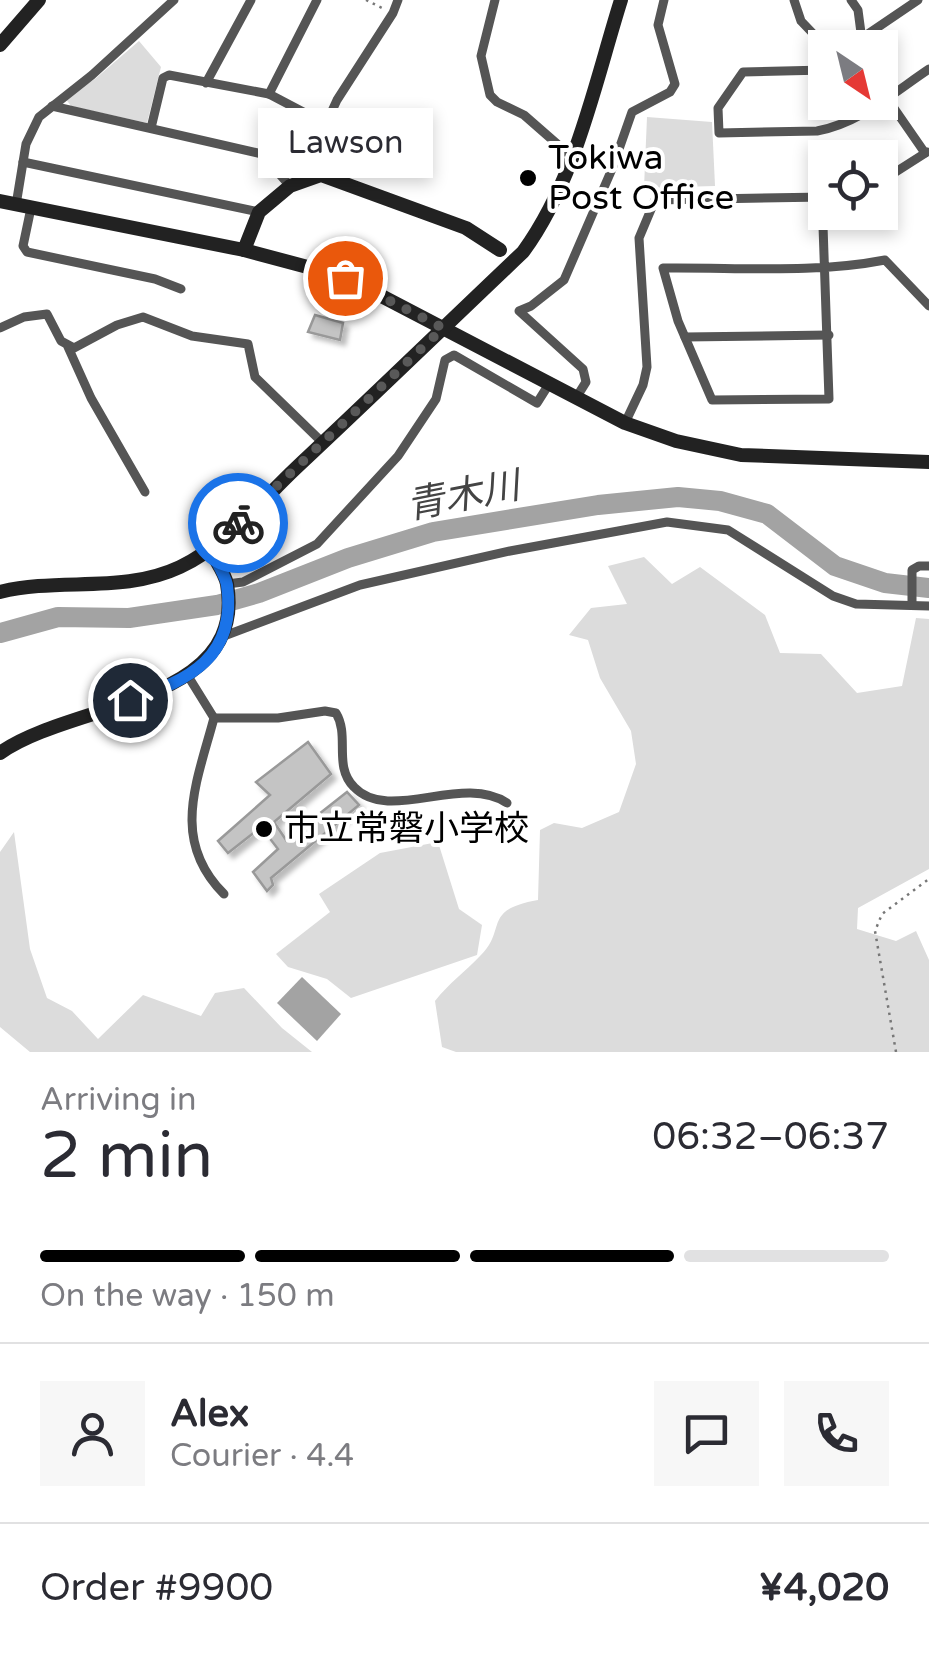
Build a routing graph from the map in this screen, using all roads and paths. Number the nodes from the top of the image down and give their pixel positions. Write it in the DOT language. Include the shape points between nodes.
graph roads {
  1 [pos="39,0"];
  2 [pos="174,0"];
  3 [pos="251,0"];
  4 [pos="317,0"];
  5 [pos="366,0"];
  6 [pos="398,0"];
  7 [pos="495,0"];
  8 [pos="621,0"];
  9 [pos="664,0"];
  10 [pos="794,0"];
  11 [pos="851,0"];
  12 [pos="918,0"];
  13 [pos="393,13"];
  14 [pos="809,30"];
  15 [pos="861,30"];
  16 [pos="880,30"];
  17 [pos="0,45"];
  18 [pos="929,69"];
  19 [pos="808,70"];
  20 [pos="206,83"];
  21 [pos="898,90"];
  22 [pos="269,94"];
  23 [pos="52,106"];
  24 [pos="898,113"];
  25 [pos="854,120"];
  26 [pos="326,124"];
  27 [pos="151,128"];
  28 [pos="927,152"];
  29 [pos="572,157"];
  30 [pos="24,162"];
  31 [pos="898,171"];
  32 [pos="321,175"];
  33 [pos="290,186"];
  34 [pos="808,197"];
  35 [pos="0,201"];
  36 [pos="24,206"];
  37 [pos="260,212"];
  38 [pos="825,230"];
  39 [pos="244,250"];
  40 [pos="500,250"];
  41 [pos="827,266"];
  42 [pos="180,289"];
  43 [pos="929,306"];
  44 [pos="0,328"];
  45 [pos="443,328"];
  46 [pos="829,336"];
  47 [pos="685,337"];
  48 [pos="68,347"];
  49 [pos="549,384"];
  50 [pos="576,398"];
  51 [pos="625,423"];
  52 [pos="323,443"];
  53 [pos="929,462"];
  54 [pos="145,492"];
  55 [pos="210,549"];
  56 [pos="929,566"];
  57 [pos="227,587"];
  58 [pos="0,592"];
  59 [pos="913,602"];
  60 [pos="929,606"];
  61 [pos="226,631"];
  62 [pos="188,676"];
  63 [pos="214,718"];
  64 [pos="0,753"];
  65 [pos="506,803"];
  66 [pos="929,879"];
  67 [pos="224,894"];
  68 [pos="896,1052"];
  1 -- 17 [label="street"];
  2 -- 23 [label="street"];
  3 -- 20 [label="street"];
  4 -- 22 [label="street"];
  5 -- 13 [label="path"];
  6 -- 13 [label="street"];
  7 -- 29 [label="street" via="480,56 490,95"];
  8 -- 29 [label="street"];
  9 -- 50 [label="street" via="658,25 675,84 632,112 564,280 520,311 580,365 586,382"];
  10 -- 14 [label="street"];
  11 -- 15 [label="street"];
  12 -- 16 [label="street"];
  13 -- 26 [label="street"];
  18 -- 21 [label="street"];
  19 -- 25 [label="street" via="743,72 718,108 719,132 817,131"];
  20 -- 22 [label="street"];
  20 -- 27 [label="street" via="162,78"];
  22 -- 26 [label="street"];
  23 -- 27 [label="street"];
  23 -- 30 [label="street" via="30,132"];
  24 -- 28 [label="street"];
  26 -- 32 [label="street"];
  27 -- 33 [label="street" via="262,154"];
  28 -- 31 [label="street"];
  29 -- 45 [label="street" via="546,221 523,252"];
  30 -- 36 [label="street"];
  30 -- 37 [label="street"];
  32 -- 33 [label="street"];
  32 -- 40 [label="street" via="466,228"];
  33 -- 37 [label="street"];
  34 -- 51 [label="street" via="655,200 639,238 647,367"];
  35 -- 36 [label="street"];
  36 -- 39 [label="street"];
  36 -- 42 [label="street" via="27,252"];
  37 -- 39 [label="street"];
  38 -- 41 [label="street"];
  39 -- 45 [label="street" via="345,278"];
  41 -- 43 [label="street" via="885,260"];
  41 -- 46 [label="street"];
  41 -- 47 [label="street" via="663,268"];
  44 -- 48 [label="street" via="47,314"];
  45 -- 49 [label="street"];
  45 -- 52 [label="street"];
  46 -- 47 [label="street"];
  46 -- 47 [label="street" via="829,399 712,400"];
  48 -- 52 [label="street" via="144,317 192,336 248,344 254,377"];
  48 -- 54 [label="street"];
  49 -- 50 [label="street"];
  49 -- 57 [label="street" via="537,403 454,355 444,360 436,400 398,456 317,544"];
  50 -- 51 [label="street"];
  51 -- 53 [label="street" via="740,456"];
  52 -- 55 [label="street"];
  55 -- 57 [label="street"];
  55 -- 58 [label="street" via="153,577"];
  56 -- 59 [label="street" via="912,570"];
  57 -- 61 [label="street"];
  59 -- 60 [label="street"];
  59 -- 61 [label="street" via="856,604 728,530 667,522 360,585"];
  61 -- 62 [label="street"];
  62 -- 63 [label="street"];
  62 -- 64 [label="street"];
  63 -- 65 [label="street" via="336,713 345,773 368,797 478,791"];
  63 -- 67 [label="street" via="190,834"];
  66 -- 68 [label="path" via="882,914 875,931"];
}
